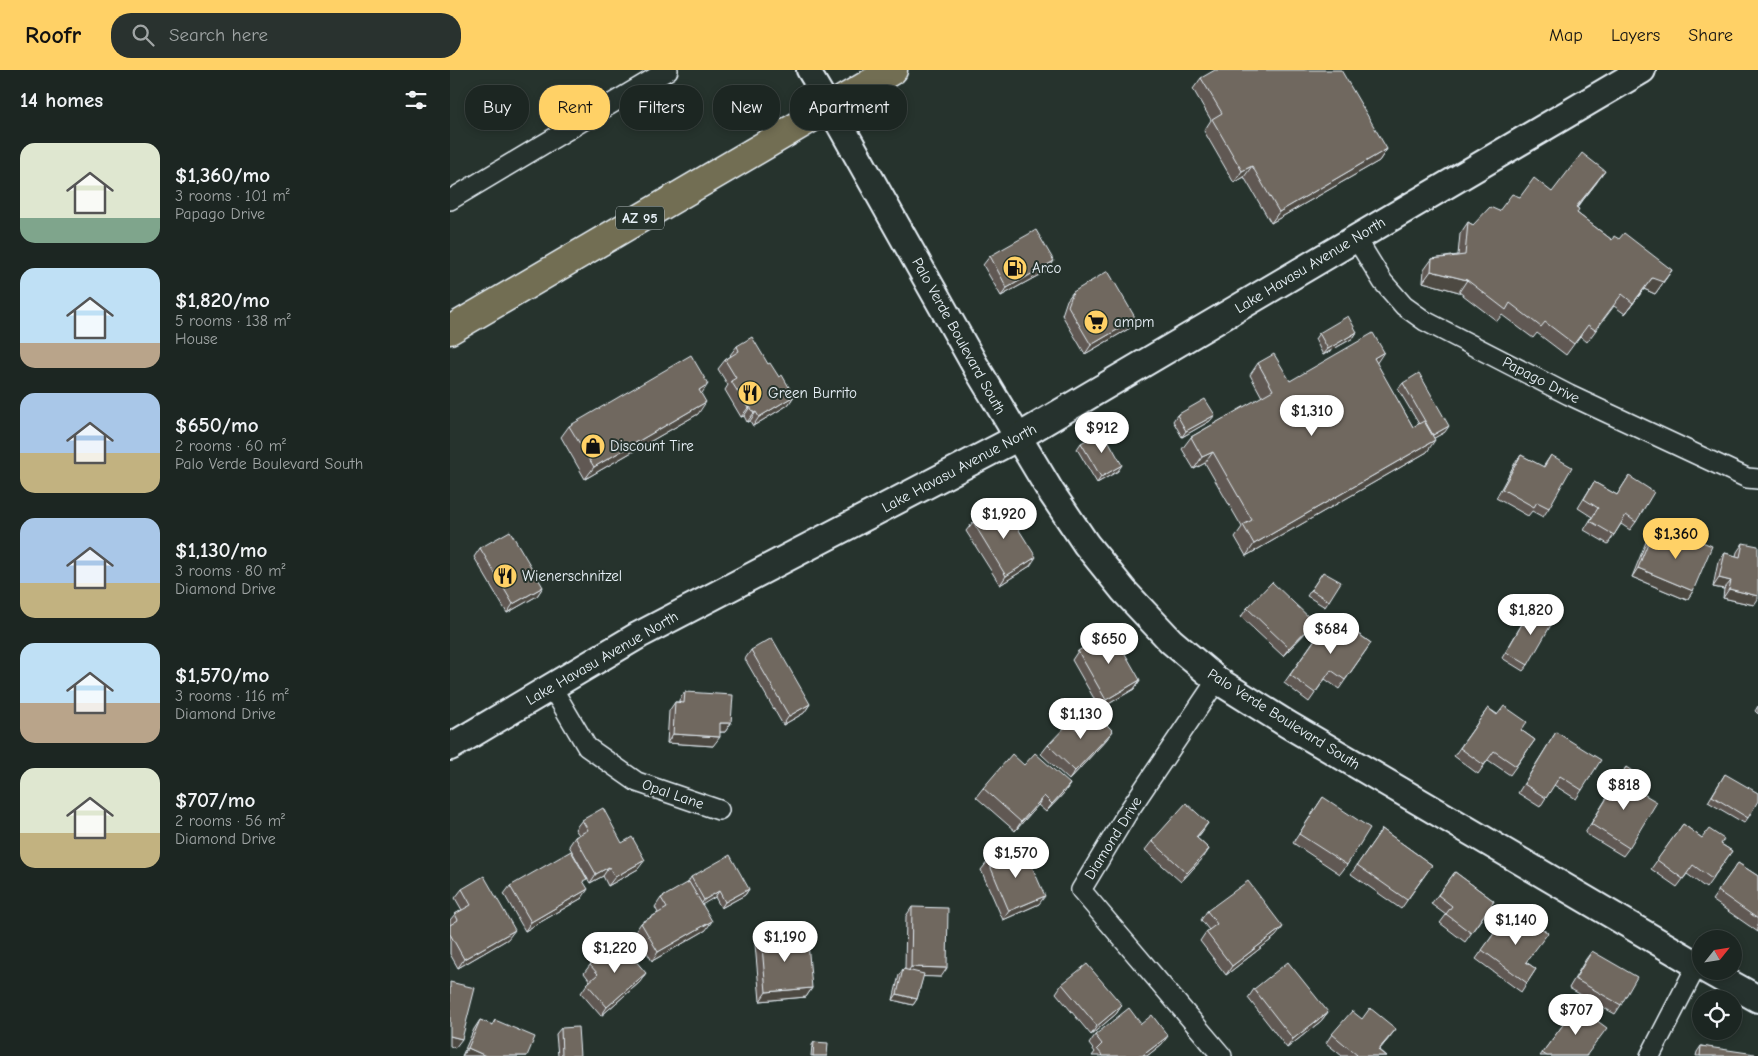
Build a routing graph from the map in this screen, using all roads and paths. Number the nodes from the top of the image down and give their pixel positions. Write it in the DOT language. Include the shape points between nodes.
graph roads {
  1 [pos="668,70"];
  2 [pos="808,70"];
  3 [pos="893,70"];
  4 [pos="1642,70"];
  5 [pos="817,85"];
  6 [pos="867,85"];
  7 [pos="791,130"];
  8 [pos="843,130"];
  9 [pos="450,200"];
  10 [pos="1356,238"];
  11 [pos="450,330"];
  12 [pos="1017,438"];
  13 [pos="1758,480"];
  14 [pos="1217,680"];
  15 [pos="551,686"];
  16 [pos="450,747"];
  17 [pos="719,810"];
  18 [pos="1692,962"];
  19 [pos="1695,980"];
  20 [pos="1723,980"];
  21 [pos="1758,1000"];
  22 [pos="1222,1056"];
  23 [pos="1650,1056"];
  1 -- 9 [label="street"];
  2 -- 5 [label="street, Palo Verde Boulevard South"];
  3 -- 6 [label="highway, AZ 95"];
  4 -- 10 [label="main road, Lake Havasu Avenue North"];
  7 -- 11 [label="highway, AZ 95"];
  8 -- 12 [label="main road, Palo Verde Boulevard South"];
  10 -- 12 [label="main road, Lake Havasu Avenue North"];
  10 -- 13 [label="street, Papago Drive" via="1383,282 1404,306 1424,321 1578,399 1747,478"];
  12 -- 14 [label="main road, Palo Verde Boulevard South" via="1086,544 1124,591 1171,641"];
  12 -- 15 [label="main road, Lake Havasu Avenue North" via="729,587"];
  14 -- 18 [label="main road, Palo Verde Boulevard South"];
  14 -- 22 [label="street, Diamond Drive" via="1128,812 1081,890"];
  15 -- 16 [label="main road, Lake Havasu Avenue North"];
  15 -- 17 [label="street, Opal Lane" via="587,747 638,782"];
  19 -- 23 [label="street"];
  20 -- 21 [label="main road, Palo Verde Boulevard South"];
}
